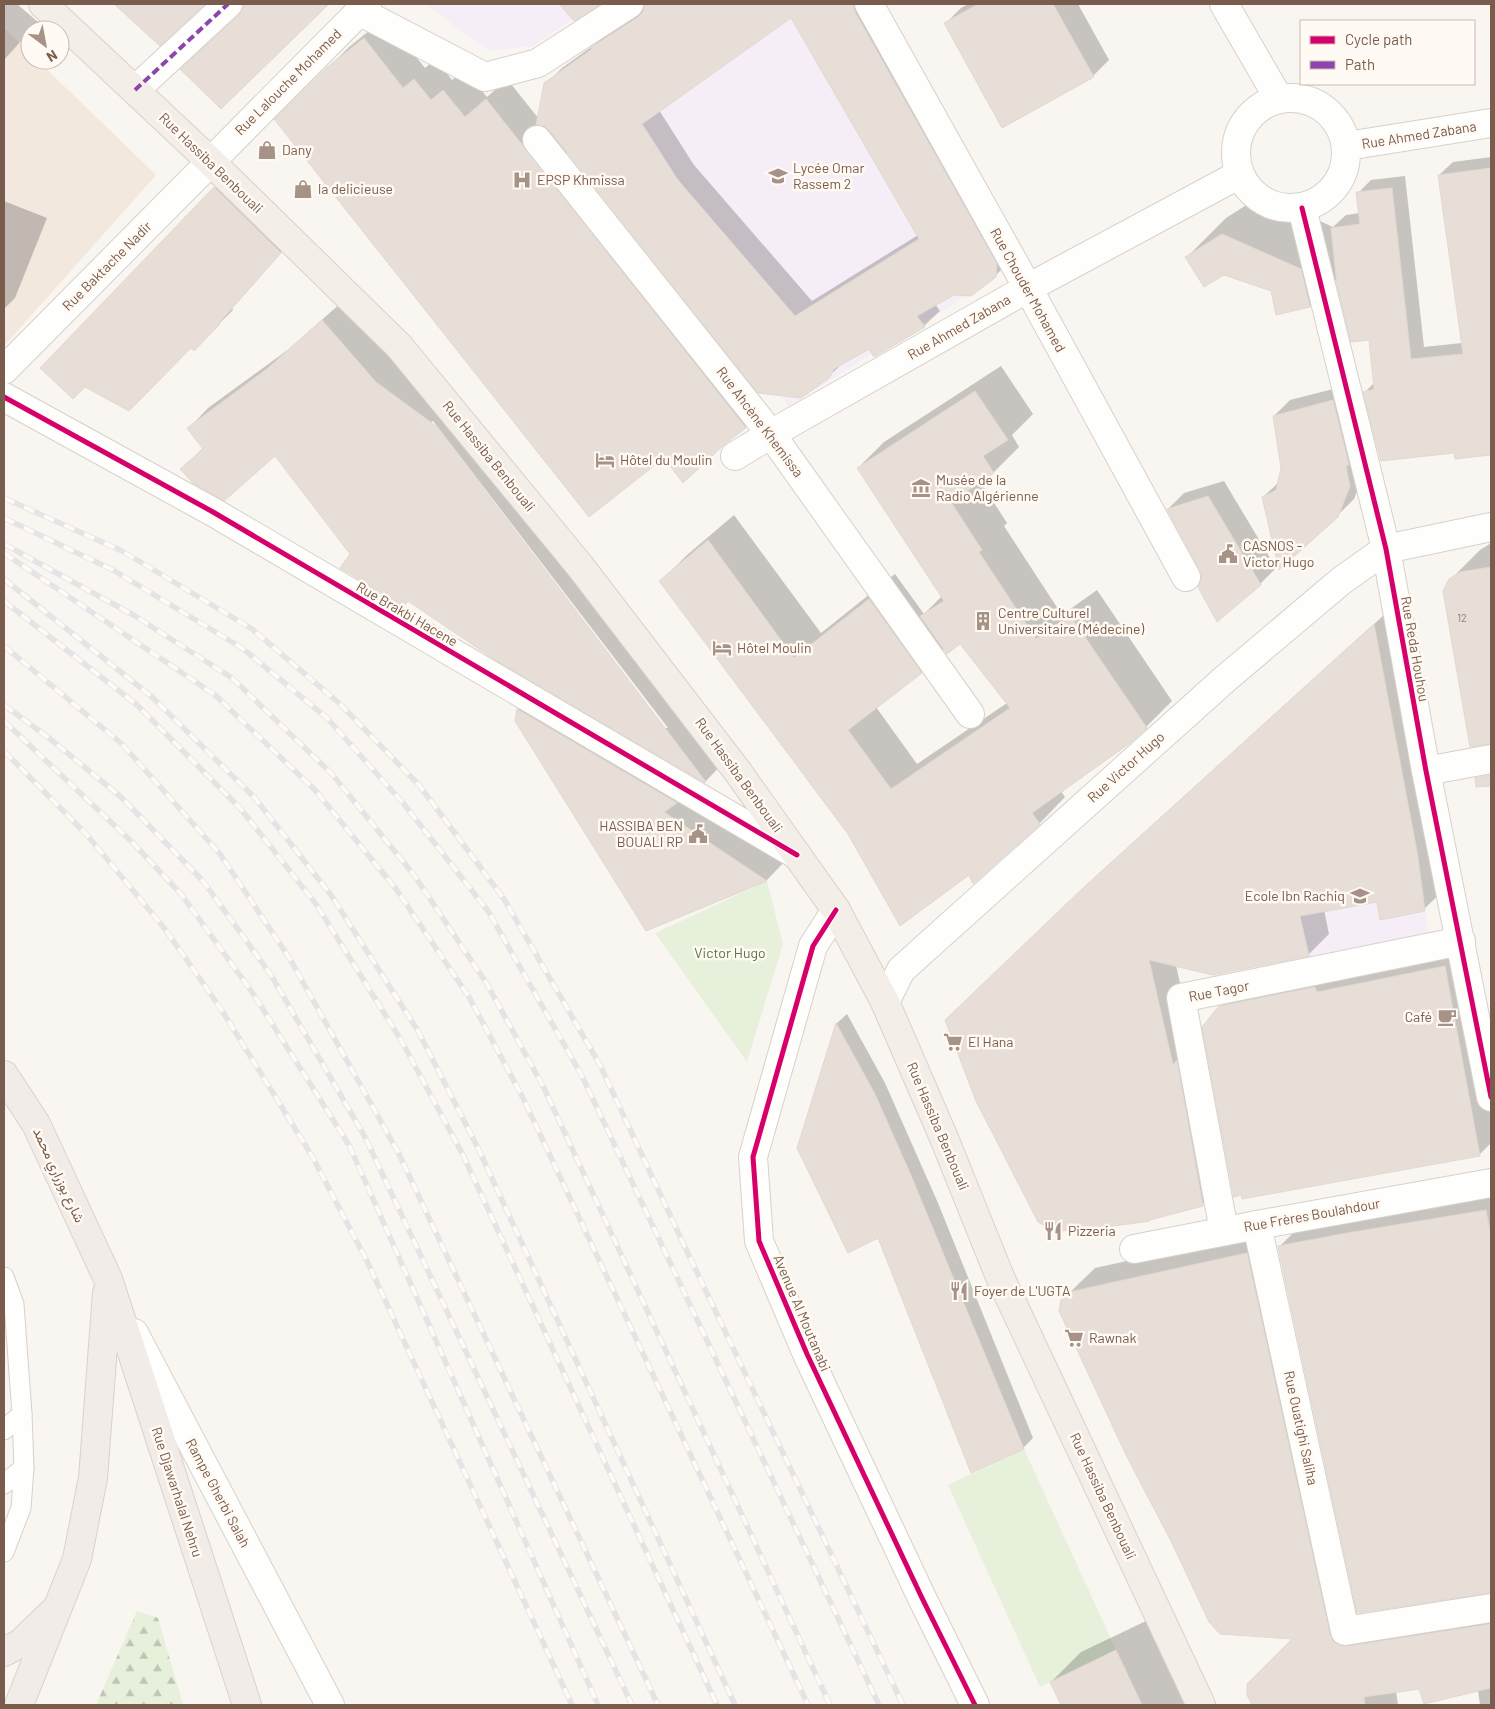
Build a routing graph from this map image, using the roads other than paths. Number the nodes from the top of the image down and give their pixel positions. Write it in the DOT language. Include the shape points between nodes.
graph roads {
  1 [pos="43,4"];
  2 [pos="228,4"];
  3 [pos="629,4"];
  4 [pos="870,4"];
  5 [pos="1224,4"];
  6 [pos="363,8"];
  7 [pos="135,90"];
  8 [pos="1279,99"];
  9 [pos="1491,124"];
  10 [pos="537,140"];
  11 [pos="1347,146"];
  12 [pos="210,161"];
  13 [pos="1240,174"];
  14 [pos="1302,208"];
  15 [pos="1028,288"];
  16 [pos="4,370"];
  17 [pos="4,397"];
  18 [pos="771,434"];
  19 [pos="735,456"];
  20 [pos="1491,527"];
  21 [pos="1386,549"];
  22 [pos="1186,577"];
  23 [pos="970,714"];
  24 [pos="1491,759"];
  25 [pos="1426,771"];
  26 [pos="797,855"];
  27 [pos="836,910"];
  28 [pos="1461,942"];
  29 [pos="1480,971"];
  30 [pos="885,1002"];
  31 [pos="4,1074"];
  32 [pos="1491,1097"];
  33 [pos="1491,1183"];
  34 [pos="1257,1225"];
  35 [pos="1224,1231"];
  36 [pos="1134,1249"];
  37 [pos="4,1277"];
  38 [pos="108,1279"];
  39 [pos="9,1309"];
  40 [pos="11,1363"];
  41 [pos="22,1414"];
  42 [pos="4,1430"];
  43 [pos="24,1468"];
  44 [pos="4,1484"];
  45 [pos="4,1552"];
  46 [pos="58,1607"];
  47 [pos="1491,1608"];
  48 [pos="4,1652"];
  49 [pos="19,1705"];
  50 [pos="247,1705"];
  51 [pos="330,1705"];
  52 [pos="975,1705"];
  53 [pos="1201,1705"];
  1 -- 7 [label="main road, Rue Hassiba Benbouali"];
  2 -- 7 [label="street"];
  3 -- 6 [label="street" via="538,63 486,77 409,38"];
  4 -- 15 [label="street, Rue Chouder Mohamed"];
  5 -- 8 [label="street"];
  6 -- 12 [label="street, Rue Lalouche Mohamed"];
  7 -- 12 [label="main road, Rue Hassiba Benbouali"];
  8 -- 11 [label="street" via="1297,98 1315,103 1330,114 1341,129"];
  8 -- 13 [label="street" via="1261,106 1247,119 1238,136 1235,155"];
  9 -- 11 [label="street, Rue Ahmed Zabana"];
  10 -- 18 [label="street, Rue Ahcène Khemissa"];
  11 -- 14 [label="street" via="1346,162 1331,192"];
  12 -- 16 [label="street, Rue Baktache Nadir"];
  12 -- 26 [label="main road, Rue Hassiba Benbouali" via="399,346 580,566 738,772"];
  13 -- 14 [label="street" via="1250,190 1265,202 1283,208"];
  13 -- 15 [label="street, Rue Ahmed Zabana"];
  14 -- 21 [label="street, Rue Reda Houhou"];
  15 -- 18 [label="street, Rue Ahmed Zabana"];
  15 -- 22 [label="street, Rue Chouder Mohamed"];
  17 -- 26 [label="street, Rue Brakbi Hacene" via="213,512"];
  18 -- 19 [label="street, Rue Ahmed Zabana"];
  18 -- 23 [label="street, Rue Ahcène Khemissa"];
  20 -- 21 [label="street"];
  21 -- 25 [label="street, Rue Reda Houhou"];
  21 -- 30 [label="street, Rue Victor Hugo" via="1341,581 1224,679 901,970"];
  24 -- 25 [label="street"];
  25 -- 28 [label="street, Rue Reda Houhou"];
  26 -- 27 [label="main road, Rue Hassiba Benbouali"];
  27 -- 30 [label="main road, Rue Hassiba Benbouali"];
  27 -- 52 [label="street, Avenue Al Moutanabi" via="813,946 753,1157 759,1241 807,1354"];
  28 -- 29 [label="street, Rue Reda Houhou"];
  28 -- 35 [label="street, Rue Tagor" via="1181,998"];
  29 -- 32 [label="street, Rue Reda Houhou"];
  30 -- 53 [label="main road, Rue Hassiba Benbouali" via="1000,1277"];
  31 -- 38 [label="highway, شارع بوزراري محمد" via="36,1124"];
  33 -- 34 [label="street, Rue Frères Boulahdour"];
  34 -- 35 [label="street, Rue Frères Boulahdour"];
  34 -- 47 [label="street, Rue Ouatighi Saliha" via="1345,1631"];
  35 -- 36 [label="street, Rue Frères Boulahdour"];
  37 -- 39 [label="lane"];
  38 -- 46 [label="highway" via="94,1478 77,1559"];
  38 -- 50 [label="highway, Rue Djawarhalal Nehru"];
  38 -- 51 [label="street, Rampe Gherbi Salah" via="144,1354"];
  39 -- 40 [label="lane"];
  40 -- 41 [label="lane"];
  41 -- 42 [label="lane"];
  41 -- 43 [label="lane"];
  43 -- 44 [label="lane"];
  43 -- 45 [label="lane" via="21,1508"];
  46 -- 48 [label="highway" via="21,1642"];
  46 -- 49 [label="highway"];
}
